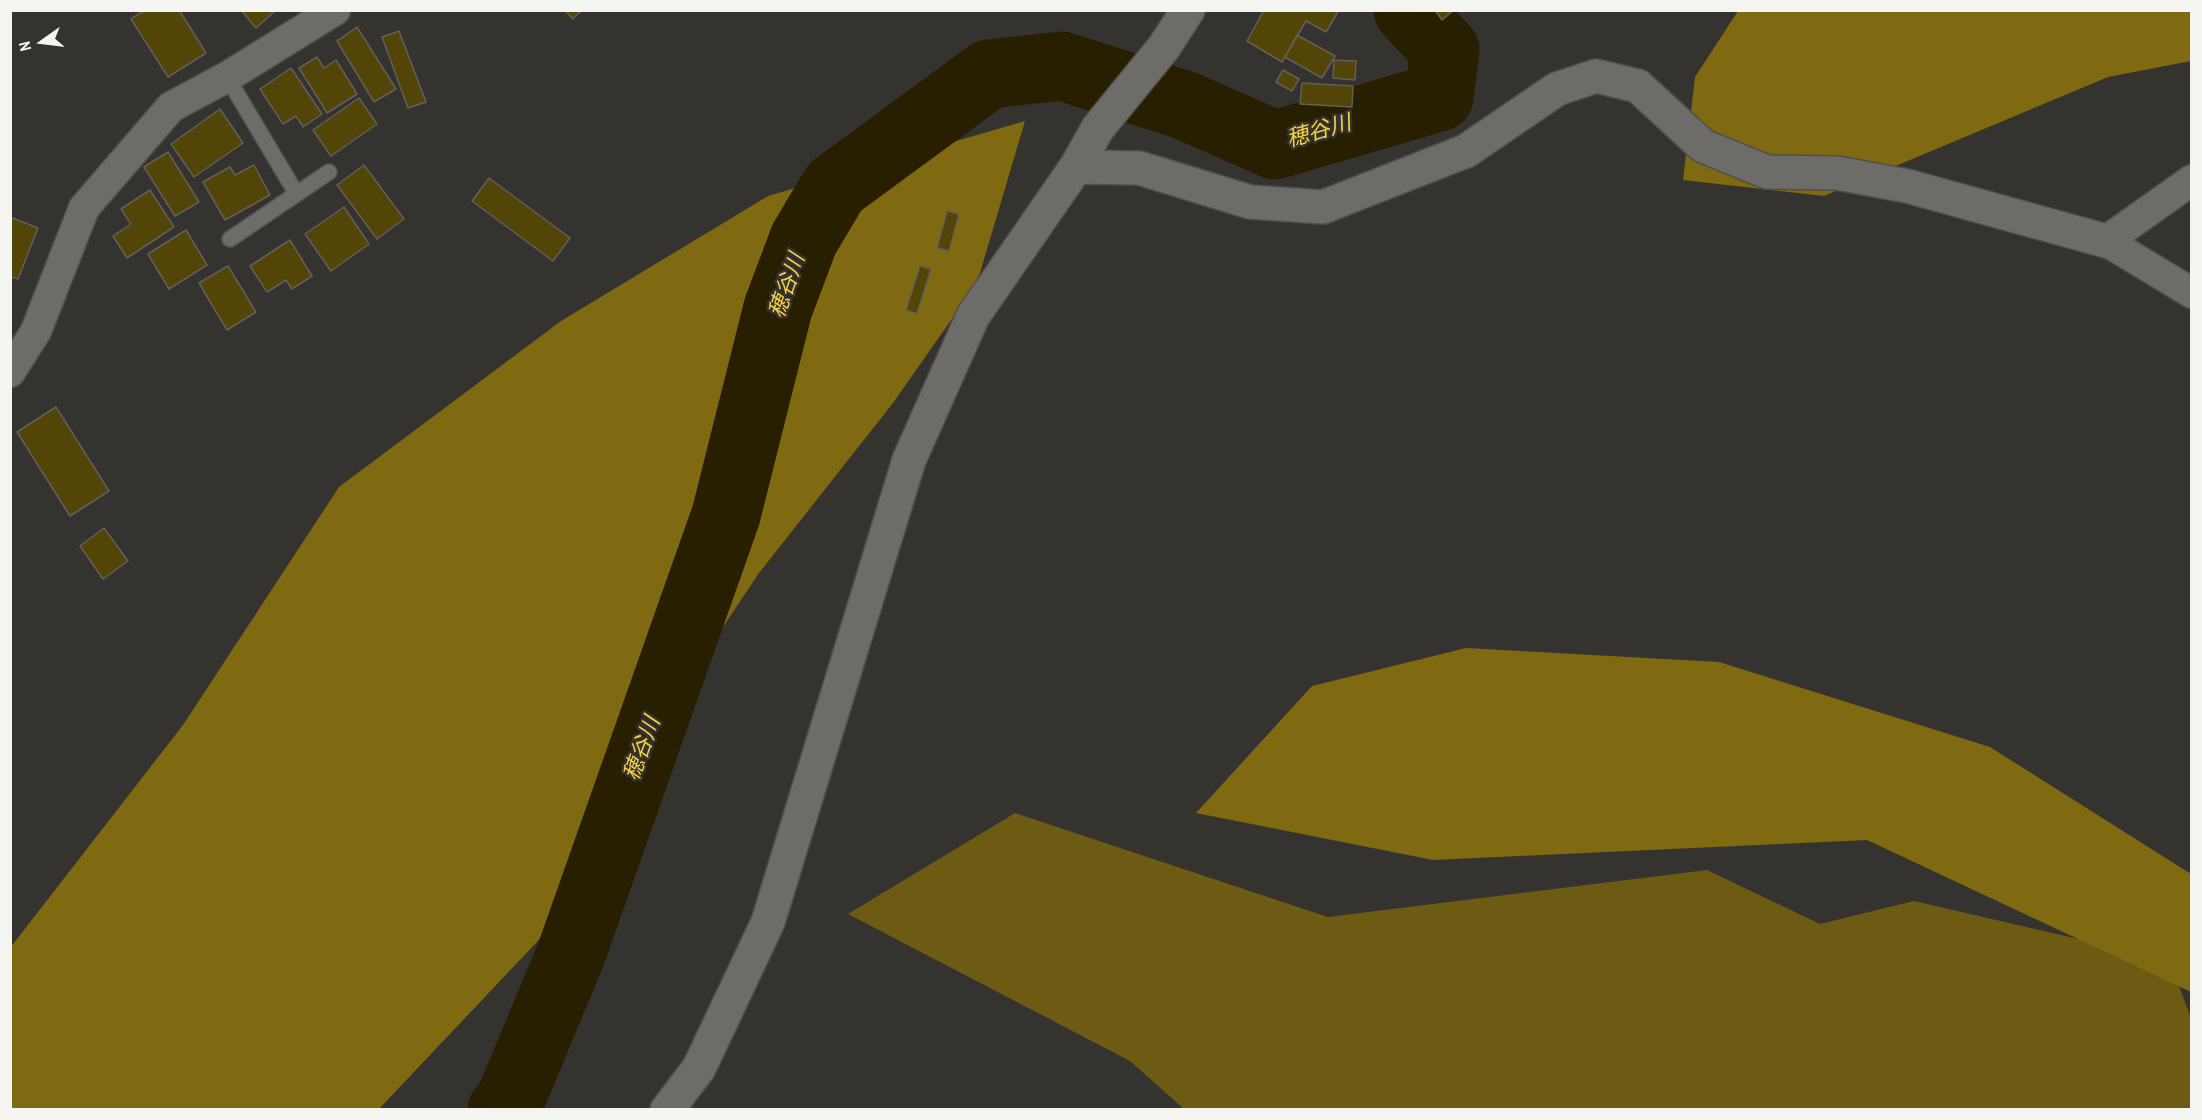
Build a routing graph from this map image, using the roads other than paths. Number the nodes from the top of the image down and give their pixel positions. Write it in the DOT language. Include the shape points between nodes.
graph roads {
  1 [pos="335,10"];
  2 [pos="1188,10"];
  3 [pos="227,77"];
  4 [pos="1076,166"];
  5 [pos="329,172"];
  6 [pos="2192,180"];
  7 [pos="296,194"];
  8 [pos="230,239"];
  9 [pos="2106,241"];
  10 [pos="2192,293"];
  11 [pos="10,372"];
  12 [pos="667,1110"];
  1 -- 3 [label="street"];
  2 -- 4 [label="street" via="1098,128"];
  3 -- 7 [label="lane"];
  3 -- 11 [label="street" via="171,107 84,208 36,331"];
  4 -- 9 [label="street" via="1140,168 1250,202 1323,207 1466,152 1557,89 1596,76 1638,86 1703,146 1767,172 1837,173 1907,186"];
  4 -- 12 [label="street" via="973,315 909,460 768,922 699,1068"];
  5 -- 7 [label="lane"];
  6 -- 9 [label="street"];
  7 -- 8 [label="lane"];
  9 -- 10 [label="street"];
}
